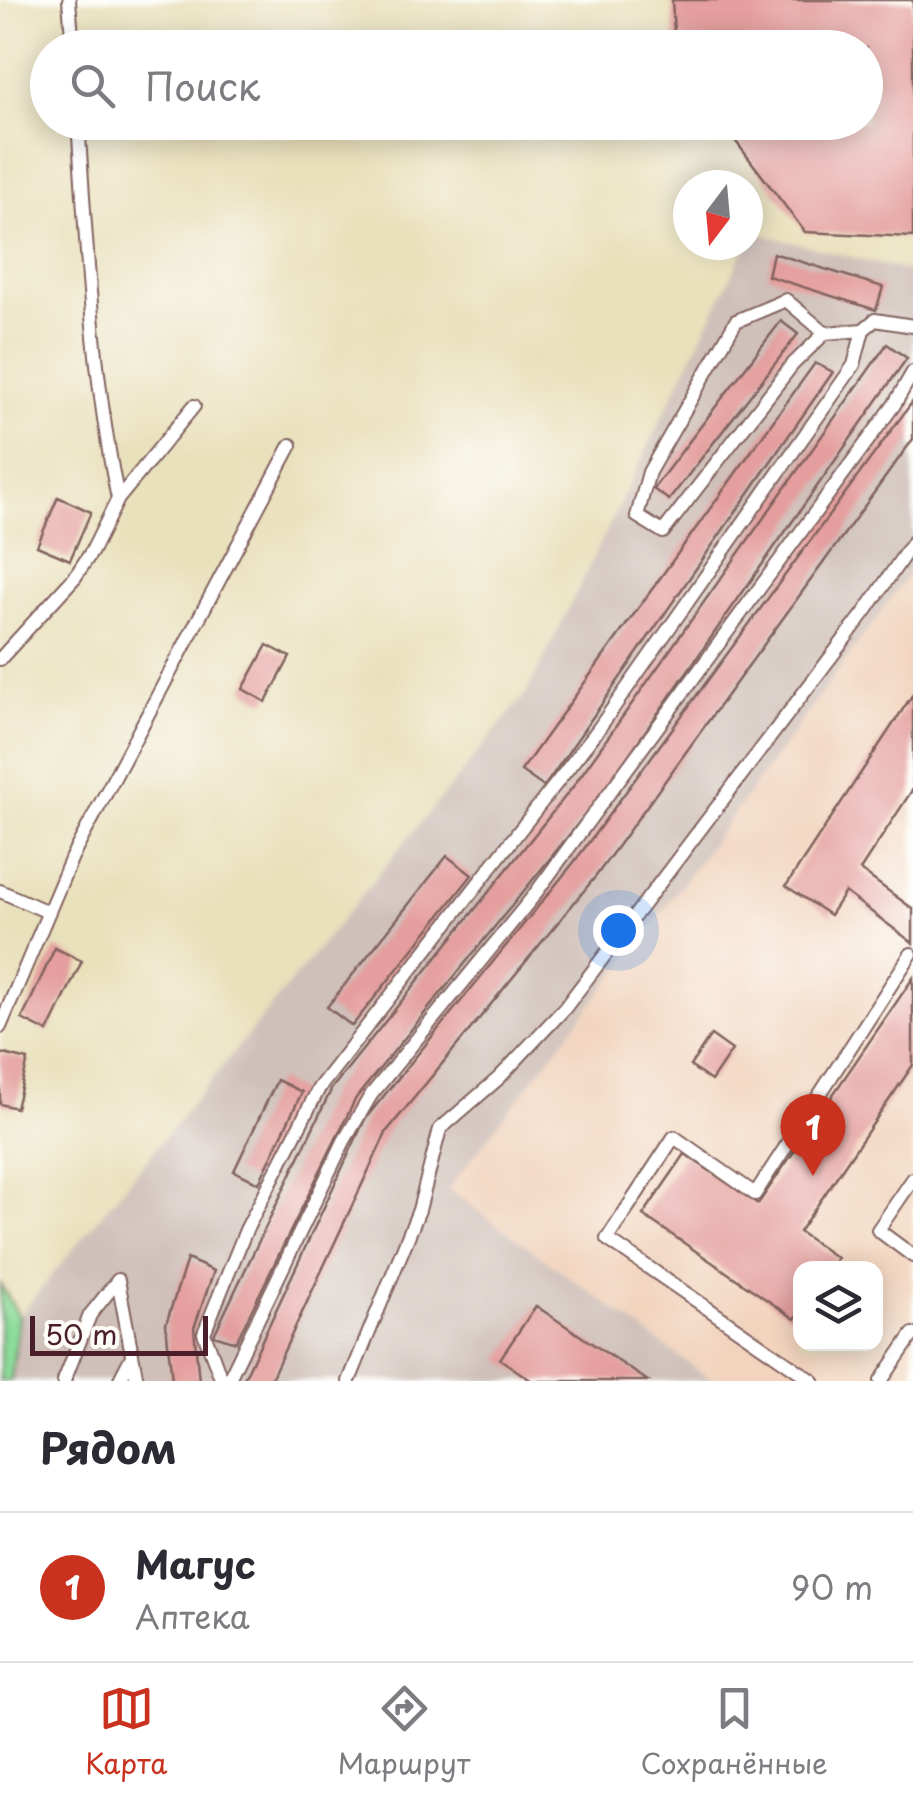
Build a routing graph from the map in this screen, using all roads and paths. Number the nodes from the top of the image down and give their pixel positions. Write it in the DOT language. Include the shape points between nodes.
graph roads {
  1 [pos="69,0"];
  2 [pos="72,30"];
  3 [pos="79,140"];
  4 [pos="913,326"];
  5 [pos="863,330"];
  6 [pos="825,332"];
  7 [pos="913,372"];
  8 [pos="194,406"];
  9 [pos="291,445"];
  10 [pos="118,499"];
  11 [pos="913,542"];
  12 [pos="0,659"];
  13 [pos="0,891"];
  14 [pos="48,912"];
  15 [pos="911,954"];
  16 [pos="2,1020"];
  17 [pos="913,1179"];
  18 [pos="913,1256"];
  19 [pos="913,1334"];
  20 [pos="132,1356"];
  21 [pos="64,1381"];
  22 [pos="119,1381"];
  23 [pos="137,1381"];
  24 [pos="225,1381"];
  25 [pos="349,1381"];
  26 [pos="813,1381"];
  27 [pos="881,1381"];
  1 -- 2 [label="lane"];
  3 -- 10 [label="lane" via="94,349"];
  4 -- 5 [label="lane" via="875,320"];
  5 -- 6 [label="lane"];
  5 -- 24 [label="lane" via="854,365 597,732 319,1088 246,1230 204,1333"];
  6 -- 6 [label="lane" via="663,532 637,516 649,472 736,321 786,300"];
  7 -- 24 [label="lane" via="532,898 371,1094"];
  8 -- 10 [label="lane"];
  9 -- 14 [label="lane"];
  10 -- 12 [label="lane" via="75,578"];
  11 -- 25 [label="lane" via="564,1009 440,1129 419,1210"];
  13 -- 14 [label="lane"];
  14 -- 16 [label="lane"];
  15 -- 26 [label="lane" via="755,1194 674,1137 607,1239"];
  17 -- 18 [label="lane" via="878,1230"];
  19 -- 27 [label="lane"];
  20 -- 21 [label="lane" via="118,1280 90,1315"];
  20 -- 22 [label="lane"];
  20 -- 23 [label="lane"];
}
